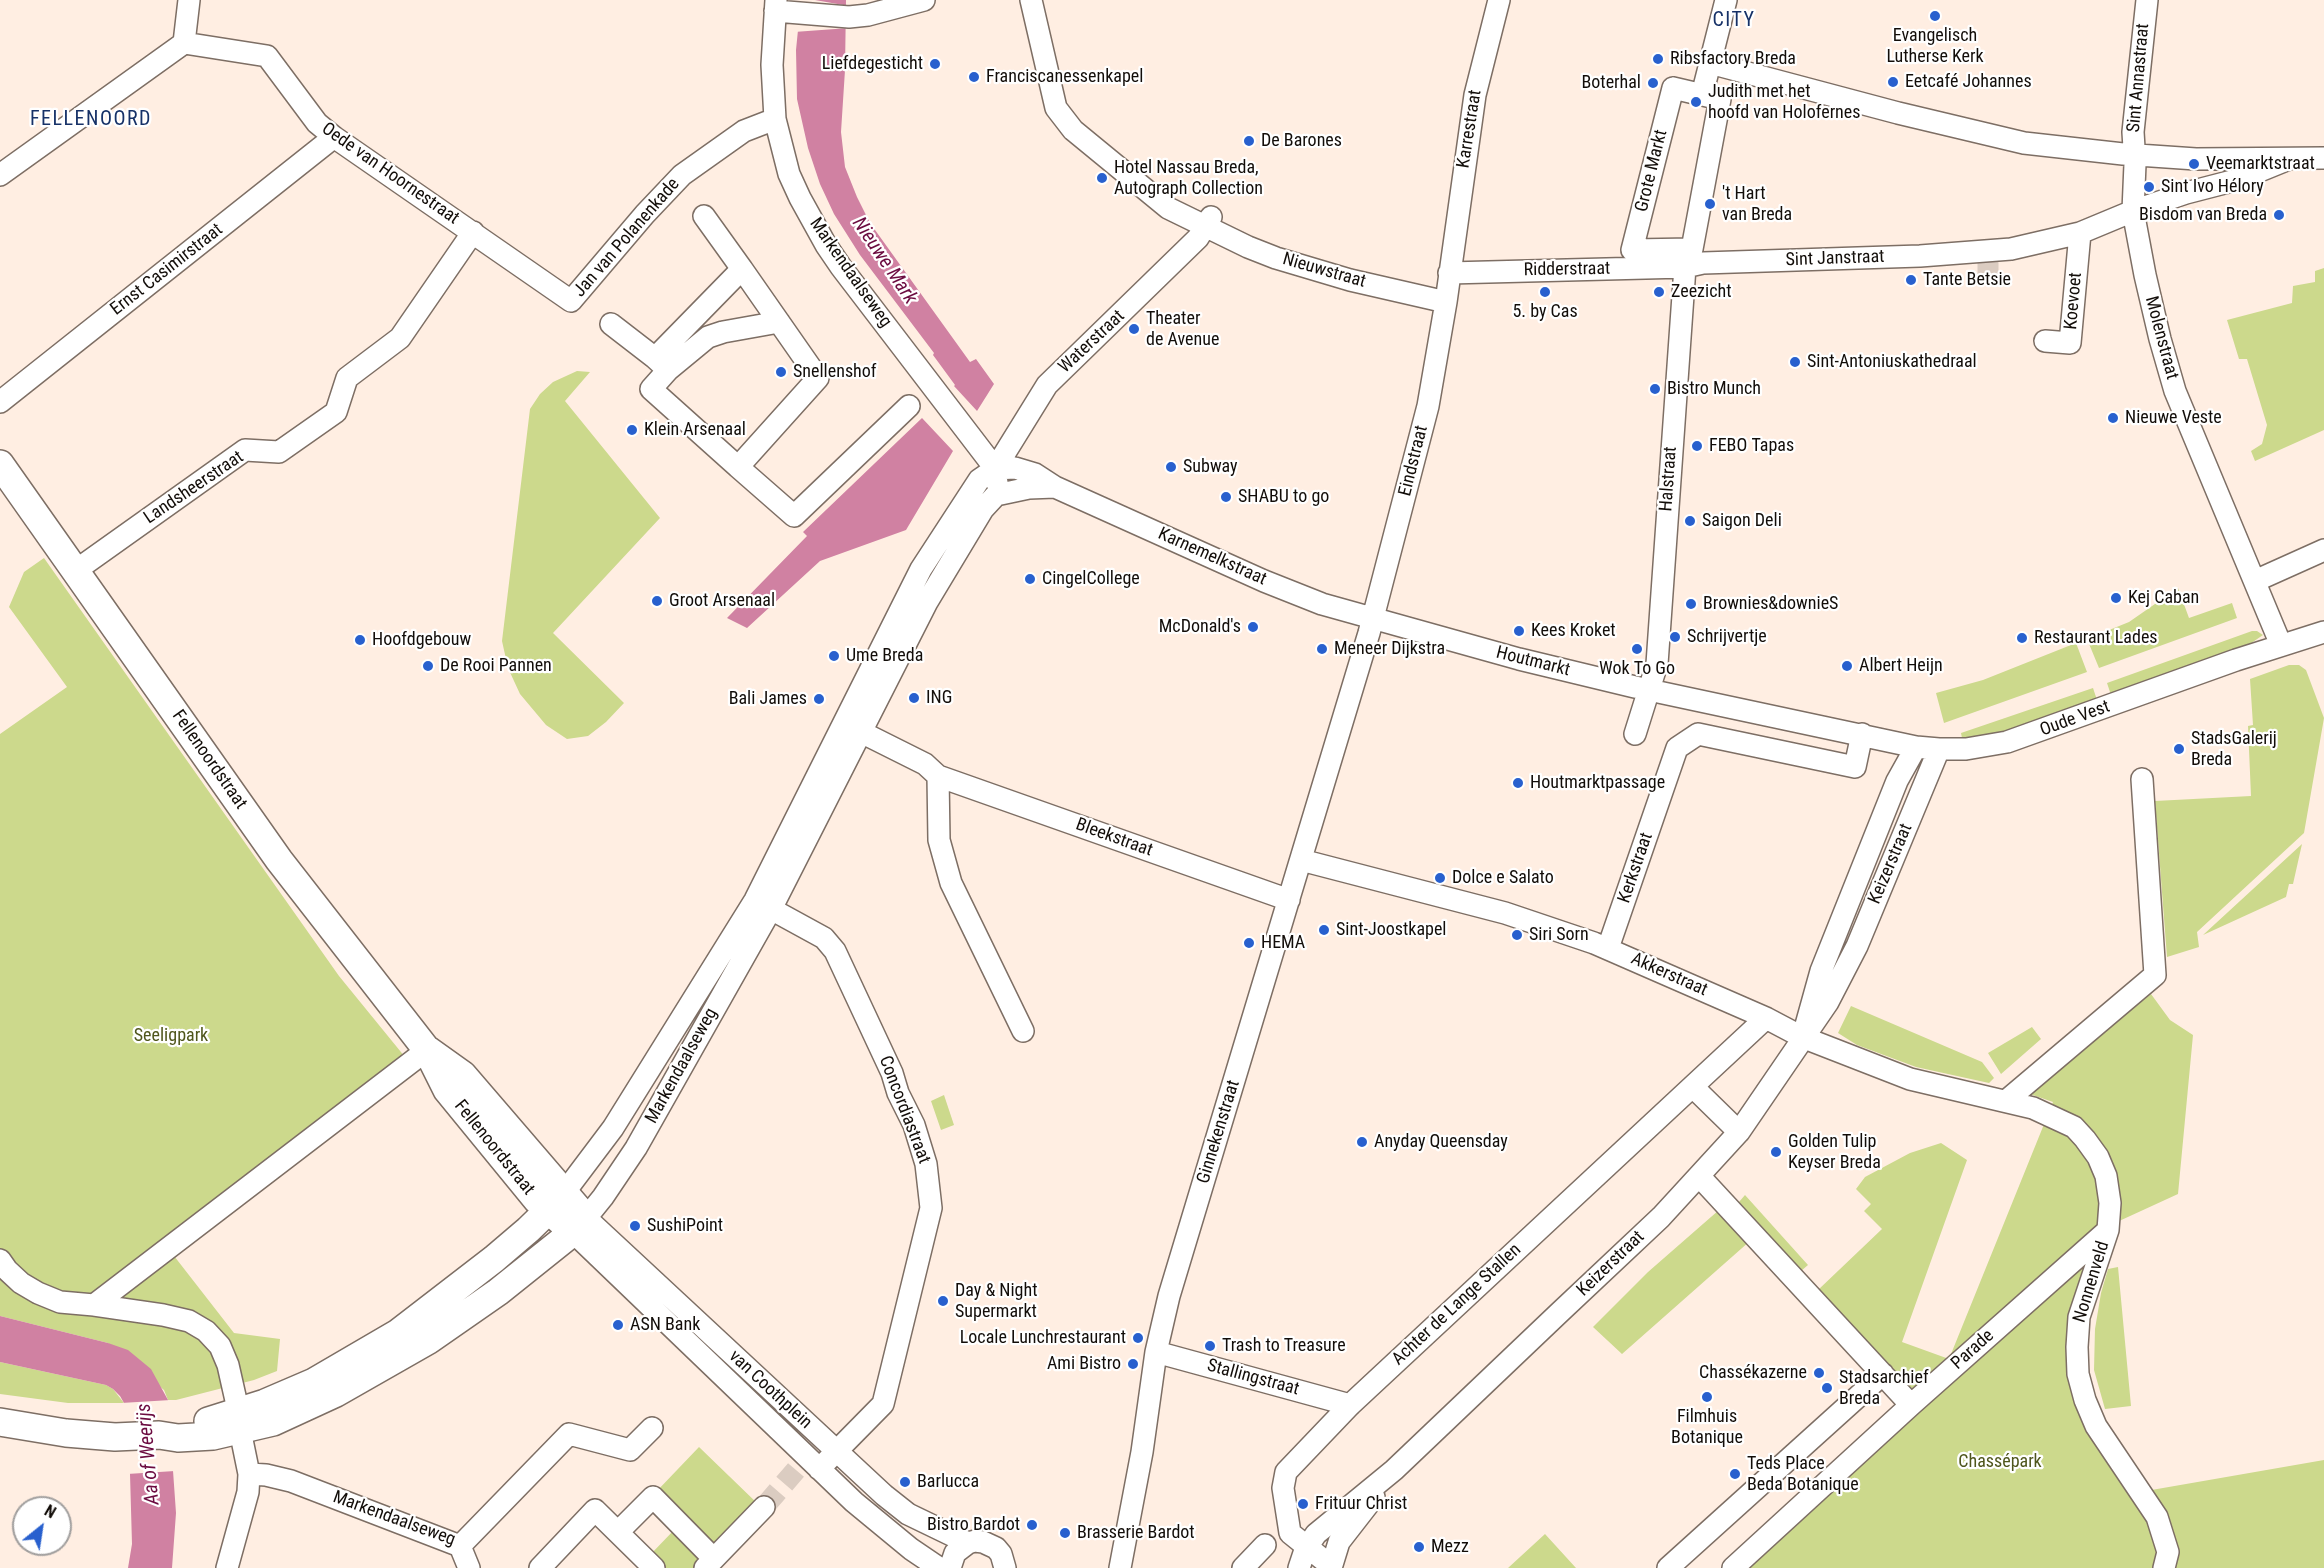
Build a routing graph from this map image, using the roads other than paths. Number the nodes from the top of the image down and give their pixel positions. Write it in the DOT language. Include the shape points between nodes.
graph roads {
  1 [pos="189,0"];
  2 [pos="924,0"];
  3 [pos="1032,0"];
  4 [pos="1499,0"];
  5 [pos="1726,0"];
  6 [pos="2147,0"];
  7 [pos="775,6"];
  8 [pos="184,43"];
  9 [pos="1710,63"];
  10 [pos="1702,95"];
  11 [pos="775,119"];
  12 [pos="334,137"];
  13 [pos="2135,155"];
  14 [pos="2324,158"];
  15 [pos="2289,159"];
  16 [pos="0,175"];
  17 [pos="2133,211"];
  18 [pos="704,216"];
  19 [pos="1209,222"];
  20 [pos="473,232"];
  21 [pos="2080,233"];
  22 [pos="1671,262"];
  23 [pos="1446,263"];
  24 [pos="742,269"];
  25 [pos="571,301"];
  26 [pos="1446,302"];
  27 [pos="779,321"];
  28 [pos="611,324"];
  29 [pos="2045,341"];
  30 [pos="662,364"];
  31 [pos="0,402"];
  32 [pos="909,406"];
  33 [pos="0,464"];
  34 [pos="738,466"];
  35 [pos="995,469"];
  36 [pos="1055,487"];
  37 [pos="1029,488"];
  38 [pos="996,495"];
  39 [pos="2324,550"];
  40 [pos="75,571"];
  41 [pos="2255,581"];
  42 [pos="1373,618"];
  43 [pos="2324,632"];
  44 [pos="2281,645"];
  45 [pos="1650,690"];
  46 [pos="1722,705"];
  47 [pos="852,728"];
  48 [pos="1635,734"];
  49 [pos="1862,734"];
  50 [pos="1715,737"];
  51 [pos="1916,747"];
  52 [pos="1939,749"];
  53 [pos="938,776"];
  54 [pos="2142,779"];
  55 [pos="1301,860"];
  56 [pos="1289,900"];
  57 [pos="763,904"];
  58 [pos="1612,939"];
  59 [pos="1766,1018"];
  60 [pos="1023,1031"];
  61 [pos="1803,1037"];
  62 [pos="427,1050"];
  63 [pos="1693,1087"];
  64 [pos="2006,1101"];
  65 [pos="1739,1132"];
  66 [pos="1700,1177"];
  67 [pos="557,1202"];
  68 [pos="580,1225"];
  69 [pos="2108,1230"];
  70 [pos="0,1260"];
  71 [pos="442,1300"];
  72 [pos="94,1305"];
  73 [pos="459,1322"];
  74 [pos="1156,1352"];
  75 [pos="1883,1374"];
  76 [pos="1350,1405"];
  77 [pos="1911,1405"];
  78 [pos="238,1418"];
  79 [pos="0,1422"];
  80 [pos="652,1428"];
  81 [pos="172,1434"];
  82 [pos="836,1452"];
  83 [pos="807,1466"];
  84 [pos="1394,1470"];
  85 [pos="249,1474"];
  86 [pos="764,1507"];
  87 [pos="618,1533"];
  88 [pos="968,1543"];
  89 [pos="1265,1545"];
  90 [pos="460,1546"];
  91 [pos="1302,1558"];
  92 [pos="709,1563"];
  93 [pos="1331,1567"];
  94 [pos="227,1568"];
  95 [pos="469,1568"];
  96 [pos="540,1568"];
  97 [pos="654,1568"];
  98 [pos="939,1568"];
  99 [pos="950,1568"];
  100 [pos="1005,1568"];
  101 [pos="1120,1568"];
  102 [pos="1243,1568"];
  103 [pos="1668,1568"];
  104 [pos="1733,1568"];
  105 [pos="2164,1568"];
  1 -- 8 [label="street"];
  2 -- 7 [label="street, Markendaalseweg" via="849,17 797,13"];
  3 -- 19 [label="street, Nieuwstraat" via="1056,108 1074,130 1168,208"];
  4 -- 23 [label="street, Karrestraat" via="1475,95"];
  5 -- 9 [label="street"];
  6 -- 13 [label="street, Sint Annastraat" via="2133,132"];
  7 -- 11 [label="street, Markendaalseweg"];
  8 -- 12 [label="street, Oede van Hoornestraat" via="267,56 318,123"];
  8 -- 16 [label="street"];
  9 -- 10 [label="street"];
  9 -- 13 [label="street" via="2007,139"];
  10 -- 22 [label="street, Grote Markt" via="1720,99 1692,249"];
  10 -- 22 [label="street, Grote Markt" via="1673,88 1632,250"];
  11 -- 25 [label="street, Jan van Polanenkade" via="744,131 682,175"];
  11 -- 35 [label="street, Markendaalseweg" via="789,174 826,245"];
  12 -- 20 [label="street, Oede van Hoornestraat"];
  12 -- 31 [label="street, Ernst Casimirstraat"];
  13 -- 15 [label="street"];
  13 -- 17 [label="street, Molenstraat"];
  14 -- 15 [label="street"];
  15 -- 17 [label="street" via="2240,179"];
  17 -- 21 [label="street, Sint Janstraat"];
  17 -- 41 [label="street, Molenstraat" via="2175,391"];
  18 -- 24 [label="street"];
  19 -- 26 [label="street, Nieuwstraat" via="1248,247 1304,267"];
  19 -- 35 [label="street, Waterstraat" via="1198,238 1047,385"];
  20 -- 25 [label="street, Oede van Hoornestraat"];
  20 -- 40 [label="street, Landsheerstraat" via="393,345 347,378 336,412 279,452 245,450"];
  21 -- 22 [label="street, Sint Janstraat" via="1987,257"];
  21 -- 29 [label="street, Koevoet" via="2070,343"];
  22 -- 23 [label="street, Ridderstraat"];
  22 -- 45 [label="street, Halstraat" via="1656,664"];
  23 -- 26 [label="street, Karrestraat"];
  24 -- 27 [label="street"];
  24 -- 30 [label="street"];
  26 -- 42 [label="street, Eindstraat" via="1428,406"];
  27 -- 30 [label="street" via="708,337"];
  27 -- 34 [label="street" via="818,378"];
  28 -- 30 [label="street"];
  30 -- 34 [label="street" via="651,389"];
  32 -- 34 [label="street" via="794,516"];
  33 -- 40 [label="main road, Fellenoordstraat"];
  35 -- 36 [label="street, Karnemelkstraat" via="1022,469"];
  35 -- 37 [label="street, Markendaalseweg"];
  35 -- 38 [label="street"];
  35 -- 47 [label="street, Markendaalseweg" via="979,480 921,569"];
  36 -- 37 [label="street, Karnemelkstraat"];
  36 -- 42 [label="street, Karnemelkstraat" via="1302,597"];
  37 -- 38 [label="street"];
  38 -- 47 [label="street, Markendaalseweg" via="985,506"];
  39 -- 41 [label="street"];
  40 -- 62 [label="main road, Fellenoordstraat" via="279,860"];
  41 -- 44 [label="street, Molenstraat"];
  42 -- 45 [label="street, Houtmarkt"];
  42 -- 55 [label="street, Ginnekenstraat" via="1355,706"];
  43 -- 44 [label="street, Oude Vest"];
  44 -- 52 [label="street, Oude Vest" via="2007,742"];
  45 -- 46 [label="street, Oude Vest"];
  45 -- 48 [label="street"];
  46 -- 49 [label="street, Oude Vest"];
  46 -- 50 [label="street"];
  47 -- 53 [label="street, Bleekstraat" via="924,764"];
  47 -- 57 [label="street, Markendaalseweg"];
  49 -- 50 [label="street" via="1855,767"];
  49 -- 51 [label="street, Oude Vest"];
  50 -- 58 [label="street, Kerkstraat" via="1698,734 1677,748 1657,785"];
  51 -- 52 [label="street, Oude Vest"];
  51 -- 61 [label="street, Keizerstraat" via="1897,781 1821,971"];
  52 -- 61 [label="street, Keizerstraat" via="1857,946 1828,1002"];
  53 -- 56 [label="street, Bleekstraat"];
  53 -- 60 [label="street" via="939,840 951,883"];
  54 -- 64 [label="street" via="2155,975"];
  55 -- 56 [label="street, Ginnekenstraat"];
  55 -- 58 [label="street, Akkerstraat"];
  56 -- 74 [label="street, Ginnekenstraat" via="1169,1296"];
  57 -- 67 [label="street, Markendaalseweg" via="613,1128"];
  57 -- 68 [label="street, Markendaalseweg" via="636,1148"];
  57 -- 82 [label="street, Concordiastraat" via="830,943 892,1073 926,1164 931,1208 883,1404"];
  58 -- 59 [label="street, Akkerstraat"];
  59 -- 61 [label="street, Akkerstraat"];
  59 -- 63 [label="street, Achter de Lange Stallen"];
  61 -- 64 [label="street, Nonnenveld" via="1910,1080"];
  61 -- 65 [label="street, Keizerstraat"];
  62 -- 67 [label="main road, Fellenoordstraat" via="447,1090 537,1200"];
  62 -- 72 [label="street"];
  63 -- 65 [label="street"];
  63 -- 76 [label="street, Achter de Lange Stallen"];
  64 -- 69 [label="street, Nonnenveld" via="2056,1117 2085,1139 2106,1176"];
  65 -- 66 [label="street, Keizerstraat"];
  66 -- 75 [label="street"];
  66 -- 84 [label="street, Keizerstraat"];
  67 -- 68 [label="main road"];
  67 -- 71 [label="main road, Markendaalseweg"];
  68 -- 73 [label="main road, Markendaalseweg"];
  68 -- 82 [label="street, van Coothplein"];
  68 -- 83 [label="street, van Coothplein"];
  69 -- 77 [label="street, Parade"];
  69 -- 105 [label="street, Nonnenveld" via="2079,1317 2078,1374 2097,1426 2157,1517 2168,1552"];
  70 -- 72 [label="street" via="6,1270 38,1293 60,1302"];
  71 -- 73 [label="main road"];
  71 -- 81 [label="main road, Markendaalseweg" via="391,1338 314,1382"];
  72 -- 78 [label="street" via="189,1321 206,1331 220,1346 228,1365"];
  73 -- 78 [label="main road, Markendaalseweg" via="383,1368 286,1417"];
  74 -- 76 [label="street, Stallingstraat"];
  74 -- 101 [label="street, Ginnekenstraat"];
  75 -- 77 [label="street"];
  75 -- 103 [label="street"];
  76 -- 91 [label="street, Achter de Lange Stallen" via="1286,1472 1283,1488 1290,1533"];
  77 -- 104 [label="street, Parade"];
  78 -- 81 [label="main road, Markendaalseweg" via="213,1436"];
  78 -- 85 [label="street"];
  79 -- 81 [label="main road, Markendaalseweg" via="115,1437"];
  80 -- 90 [label="street, Markendaalseweg" via="630,1450 569,1434"];
  82 -- 83 [label="street, Concordiastraat"];
  82 -- 88 [label="street, van Coothplein" via="908,1514"];
  83 -- 98 [label="street, van Coothplein"];
  84 -- 91 [label="street, Keizerstraat" via="1323,1527"];
  84 -- 93 [label="street, Keizerstraat" via="1339,1542"];
  85 -- 90 [label="street, Markendaalseweg" via="291,1481"];
  85 -- 94 [label="street" via="248,1492"];
  86 -- 92 [label="street"];
  87 -- 92 [label="street" via="653,1497"];
  87 -- 96 [label="street" via="595,1510"];
  87 -- 97 [label="street"];
  88 -- 99 [label="street" via="955,1553"];
  88 -- 100 [label="street, van Coothplein" via="983,1542 996,1548"];
  89 -- 102 [label="street"];
  90 -- 95 [label="street"];
  91 -- 93 [label="street, Keizerstraat"];
}
